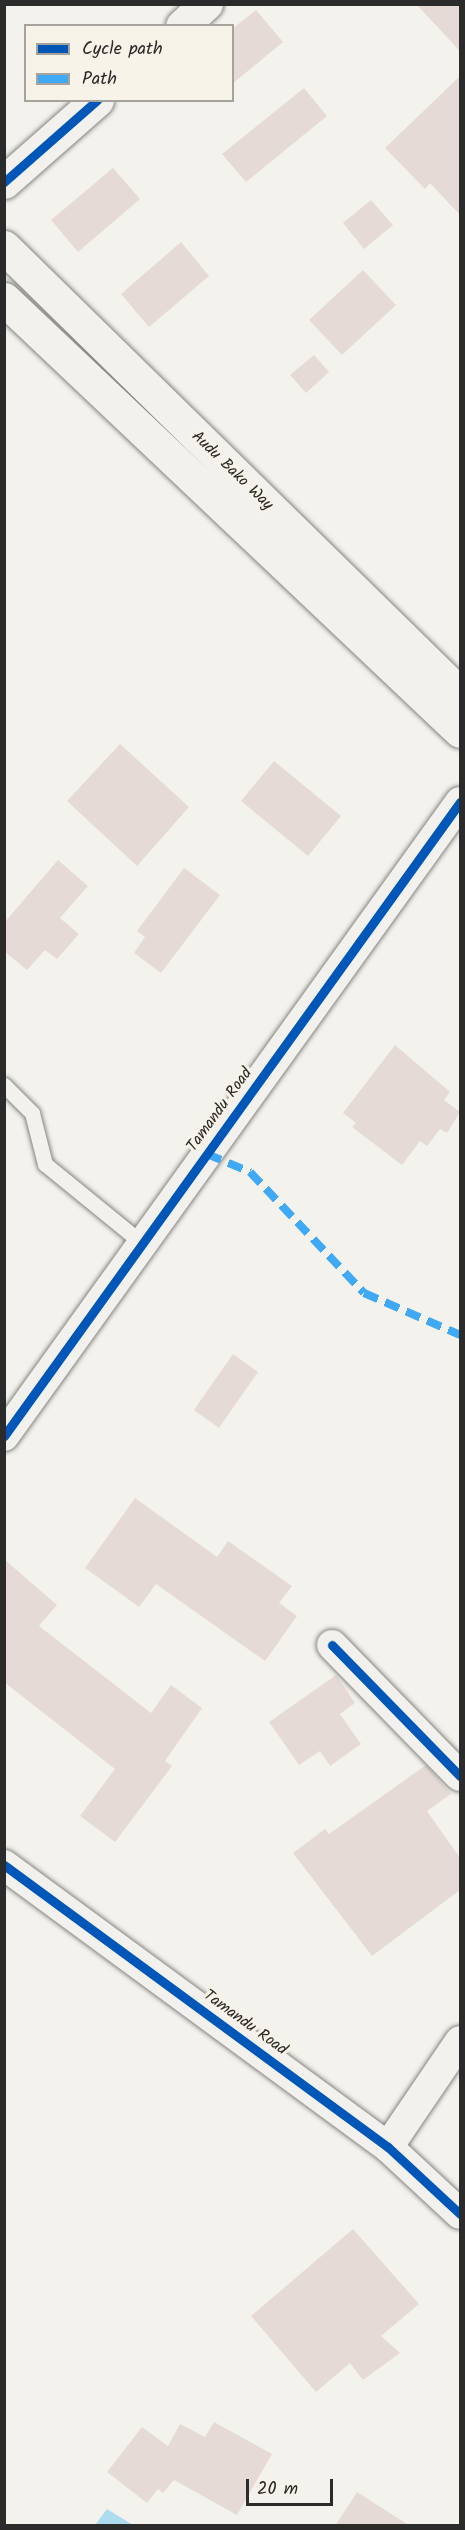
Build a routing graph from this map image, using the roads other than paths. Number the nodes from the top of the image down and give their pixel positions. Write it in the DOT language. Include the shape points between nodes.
graph roads {
  1 [pos="206,4"];
  2 [pos="184,24"];
  3 [pos="95,102"];
  4 [pos="4,182"];
  5 [pos="4,247"];
  6 [pos="4,299"];
  7 [pos="459,689"];
  8 [pos="460,731"];
  9 [pos="460,802"];
  10 [pos="4,1085"];
  11 [pos="143,1244"];
  12 [pos="4,1436"];
  13 [pos="332,1645"];
  14 [pos="460,1776"];
  15 [pos="4,1865"];
  16 [pos="460,2042"];
  17 [pos="388,2147"];
  18 [pos="460,2214"];
  1 -- 2 [label="main road"];
  3 -- 4 [label="main road"];
  5 -- 7 [label="main road, Audu Bako Way"];
  6 -- 8 [label="main road, Audu Bako Way"];
  9 -- 11 [label="street, Tamandu Road"];
  10 -- 11 [label="lane" via="32,1113 45,1164"];
  11 -- 12 [label="street, Tamandu Road"];
  13 -- 14 [label="street"];
  15 -- 17 [label="street, Tamandu Road"];
  16 -- 17 [label="street"];
  17 -- 18 [label="street, Tamandu Road"];
}
